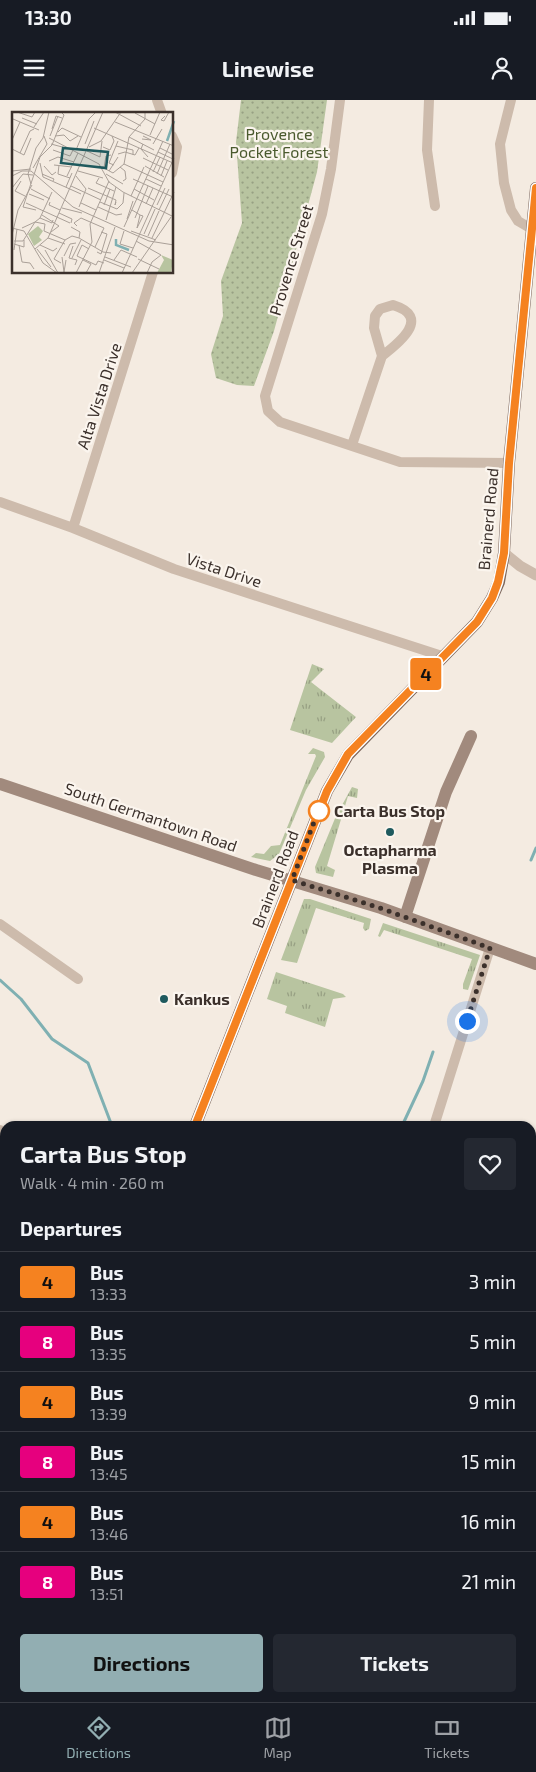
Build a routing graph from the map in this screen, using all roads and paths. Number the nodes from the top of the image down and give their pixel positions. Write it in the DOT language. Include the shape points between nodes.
graph roads {
  1 [pos="157,100"];
  2 [pos="340,100"];
  3 [pos="430,100"];
  4 [pos="511,100"];
  5 [pos="161,112"];
  6 [pos="174,140"];
  7 [pos="174,162"];
  8 [pos="536,188"];
  9 [pos="435,206"];
  10 [pos="530,228"];
  11 [pos="152,274"];
  12 [pos="382,356"];
  13 [pos="352,445"];
  14 [pos="509,463"];
  15 [pos="0,502"];
  16 [pos="73,528"];
  17 [pos="504,553"];
  18 [pos="536,575"];
  19 [pos="442,656"];
  20 [pos="471,736"];
  21 [pos="0,784"];
  22 [pos="292,880"];
  23 [pos="405,917"];
  24 [pos="0,924"];
  25 [pos="490,948"];
  26 [pos="536,964"];
  27 [pos="78,979"];
  28 [pos="197,1121"];
  29 [pos="436,1121"];
  1 -- 5 [label="street"];
  2 -- 13 [label="street, Provence Street" via="322,214 265,396 268,411 280,422"];
  3 -- 9 [label="street" via="427,150"];
  4 -- 10 [label="street" via="500,144 504,183 511,210 518,221"];
  6 -- 7 [label="street" via="177,146"];
  8 -- 10 [label="main road, Brainerd Road"];
  10 -- 14 [label="main road, Brainerd Road"];
  11 -- 16 [label="street, Alta Vista Drive"];
  12 -- 12 [label="street" via="407,335 411,326 406,310 393,304 380,309 375,316 374,328"];
  12 -- 13 [label="street"];
  13 -- 14 [label="street" via="400,462"];
  14 -- 17 [label="main road, Brainerd Road"];
  15 -- 16 [label="street, Vista Drive"];
  16 -- 19 [label="street, Vista Drive" via="174,569"];
  17 -- 18 [label="street"];
  17 -- 19 [label="main road, Brainerd Road" via="492,598 477,622"];
  19 -- 22 [label="main road, Brainerd Road" via="348,754 327,791"];
  20 -- 23 [label="main road" via="446,792"];
  21 -- 22 [label="main road, South Germantown Road"];
  22 -- 23 [label="main road, South Germantown Road"];
  22 -- 28 [label="main road, Brainerd Road"];
  23 -- 25 [label="main road, South Germantown Road"];
  24 -- 27 [label="street"];
  25 -- 26 [label="main road, South Germantown Road"];
  25 -- 29 [label="street"];
}
